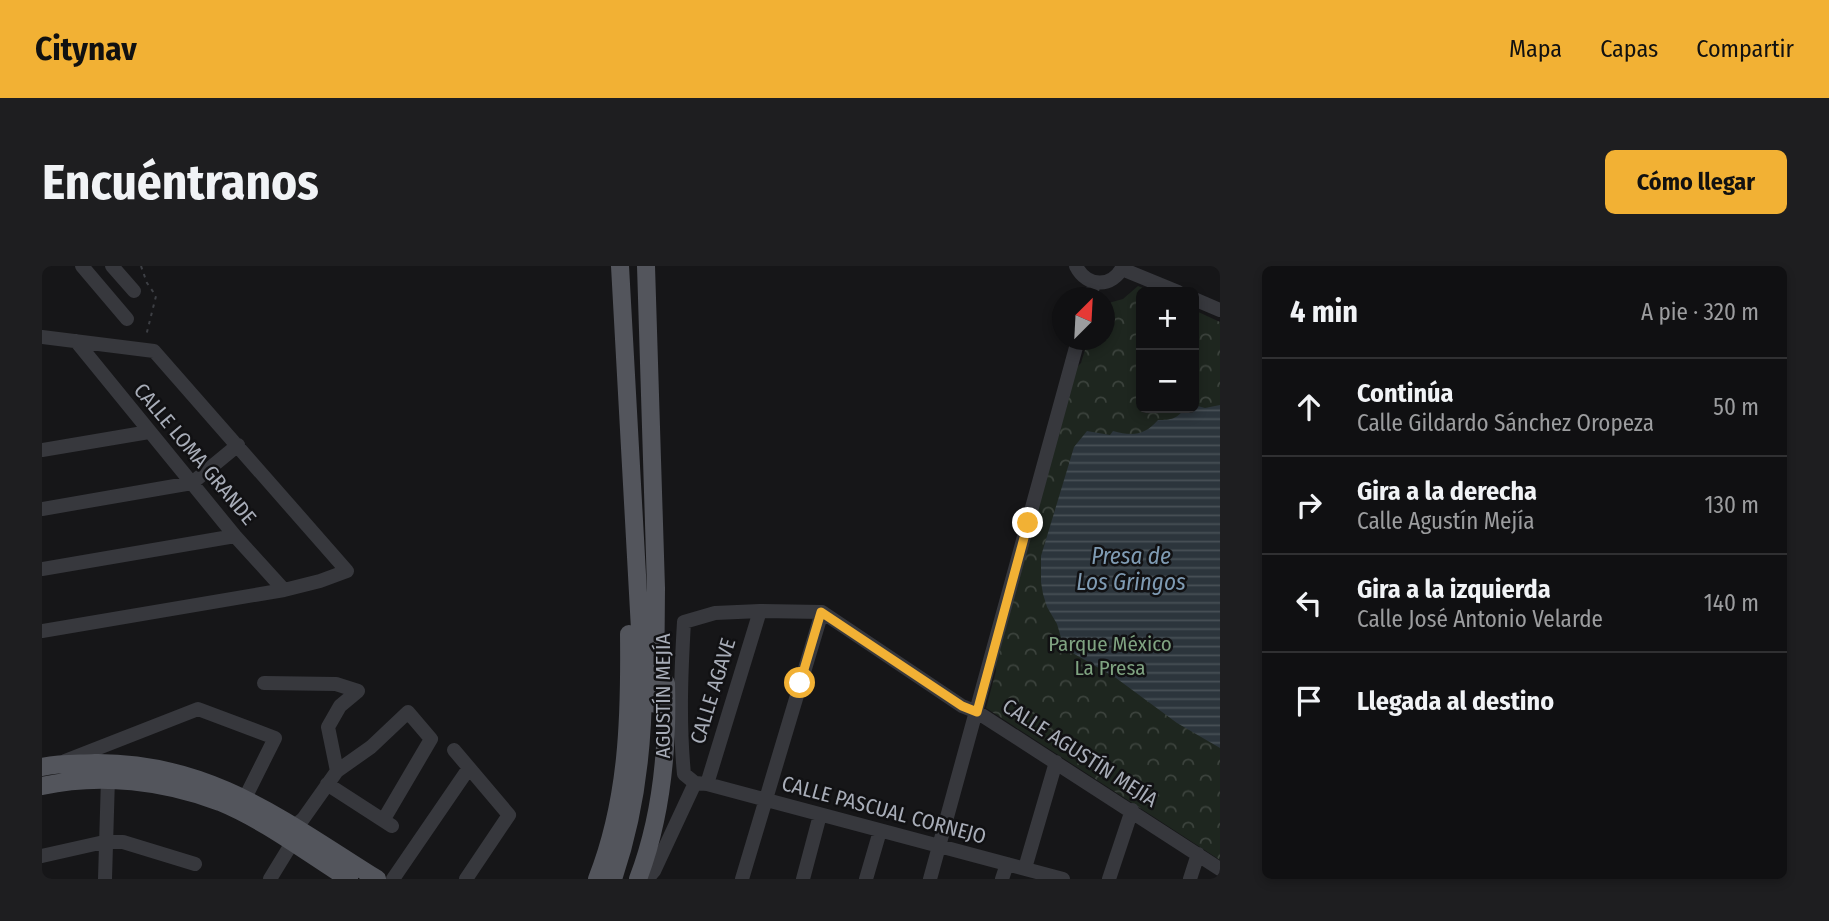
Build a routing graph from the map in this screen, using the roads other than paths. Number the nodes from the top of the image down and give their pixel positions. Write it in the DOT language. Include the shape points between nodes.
graph roads {
  1 [pos="82,266"];
  2 [pos="112,266"];
  3 [pos="620,266"];
  4 [pos="646,266"];
  5 [pos="1076,266"];
  6 [pos="1123,268"];
  7 [pos="1094,283"];
  8 [pos="1093,287"];
  9 [pos="1167,287"];
  10 [pos="134,291"];
  11 [pos="1199,301"];
  12 [pos="1220,310"];
  13 [pos="127,319"];
  14 [pos="42,337"];
  15 [pos="76,341"];
  16 [pos="1075,350"];
  17 [pos="149,432"];
  18 [pos="239,445"];
  19 [pos="42,450"];
  20 [pos="192,483"];
  21 [pos="42,509"];
  22 [pos="235,536"];
  23 [pos="42,569"];
  24 [pos="656,588"];
  25 [pos="284,590"];
  26 [pos="637,591"];
  27 [pos="760,611"];
  28 [pos="821,612"];
  29 [pos="42,631"];
  30 [pos="264,683"];
  31 [pos="977,712"];
  32 [pos="454,750"];
  33 [pos="1056,762"];
  34 [pos="50,766"];
  35 [pos="469,768"];
  36 [pos="337,771"];
  37 [pos="107,778"];
  38 [pos="327,784"];
  39 [pos="701,784"];
  40 [pos="42,786"];
  41 [pos="245,798"];
  42 [pos="765,800"];
  43 [pos="1132,810"];
  44 [pos="820,815"];
  45 [pos="880,831"];
  46 [pos="289,835"];
  47 [pos="104,842"];
  48 [pos="939,846"];
  49 [pos="1198,854"];
  50 [pos="42,856"];
  51 [pos="195,864"];
  52 [pos="1007,864"];
  53 [pos="1025,868"];
  54 [pos="1220,869"];
  55 [pos="105,879"];
  56 [pos="270,879"];
  57 [pos="349,879"];
  58 [pos="377,879"];
  59 [pos="393,879"];
  60 [pos="466,879"];
  61 [pos="597,879"];
  62 [pos="612,879"];
  63 [pos="624,879"];
  64 [pos="638,879"];
  65 [pos="646,879"];
  66 [pos="742,879"];
  67 [pos="803,879"];
  68 [pos="866,879"];
  69 [pos="930,879"];
  70 [pos="1002,879"];
  71 [pos="1063,879"];
  72 [pos="1109,879"];
  73 [pos="1190,879"];
  1 -- 13 [label="street"];
  2 -- 10 [label="street"];
  3 -- 26 [label="main road"];
  4 -- 24 [label="main road"];
  5 -- 7 [label="street"];
  6 -- 7 [label="street" via="1113,279"];
  6 -- 9 [label="street"];
  7 -- 8 [label="street"];
  11 -- 12 [label="street"];
  14 -- 15 [label="street"];
  15 -- 17 [label="street, CALLE LOMA GRANDE"];
  15 -- 18 [label="street" via="148,350"];
  16 -- 31 [label="street"];
  17 -- 19 [label="street"];
  17 -- 20 [label="street, CALLE LOMA GRANDE"];
  18 -- 20 [label="street"];
  18 -- 25 [label="street" via="347,571"];
  20 -- 21 [label="street"];
  20 -- 22 [label="street, CALLE LOMA GRANDE"];
  22 -- 23 [label="street"];
  22 -- 25 [label="street, CALLE LOMA GRANDE"];
  24 -- 63 [label="main road" via="650,778"];
  24 -- 64 [label="main road" via="665,605 665,766"];
  25 -- 29 [label="street"];
  26 -- 61 [label="main road" via="628,612 626,760"];
  26 -- 62 [label="main road" via="643,729 632,813"];
  27 -- 28 [label="street"];
  27 -- 39 [label="street, CALLE AGAVE"];
  27 -- 39 [label="street, AGUSTÍN MEJÍA" via="715,613 684,622 680,698 684,774"];
  28 -- 31 [label="street, CALLE AGUSTÍN MEJÍA"];
  28 -- 42 [label="street"];
  30 -- 36 [label="street" via="336,684 358,691 340,706 328,727"];
  31 -- 33 [label="street, CALLE AGUSTÍN MEJÍA"];
  31 -- 48 [label="street"];
  32 -- 35 [label="street"];
  33 -- 43 [label="street, CALLE AGUSTÍN MEJÍA"];
  33 -- 53 [label="street"];
  34 -- 41 [label="main road" via="113,763 162,768"];
  34 -- 41 [label="street" via="198,709 275,738"];
  35 -- 59 [label="street"];
  35 -- 60 [label="street" via="509,815"];
  36 -- 38 [label="street"];
  36 -- 38 [label="street" via="408,712 430,739 388,822"];
  37 -- 40 [label="main road"];
  37 -- 46 [label="main road" via="167,787 220,802"];
  37 -- 47 [label="street"];
  38 -- 46 [label="street"];
  39 -- 42 [label="street, CALLE PASCUAL CORNEJO"];
  39 -- 65 [label="street"];
  41 -- 46 [label="main road"];
  42 -- 44 [label="street, CALLE PASCUAL CORNEJO"];
  42 -- 66 [label="street"];
  43 -- 49 [label="street, CALLE AGUSTÍN MEJÍA"];
  43 -- 72 [label="street"];
  44 -- 45 [label="street, CALLE PASCUAL CORNEJO"];
  44 -- 67 [label="street"];
  45 -- 48 [label="street, CALLE PASCUAL CORNEJO"];
  45 -- 68 [label="street"];
  46 -- 56 [label="street"];
  46 -- 57 [label="main road"];
  46 -- 58 [label="main road"];
  47 -- 50 [label="street"];
  47 -- 51 [label="street" via="123,842"];
  47 -- 55 [label="street"];
  48 -- 52 [label="street, CALLE PASCUAL CORNEJO"];
  48 -- 69 [label="street"];
  49 -- 54 [label="street, CALLE AGUSTÍN MEJÍA"];
  49 -- 73 [label="street"];
  52 -- 53 [label="street, CALLE PASCUAL CORNEJO"];
  52 -- 70 [label="street"];
  53 -- 71 [label="street, CALLE PASCUAL CORNEJO"];
}
